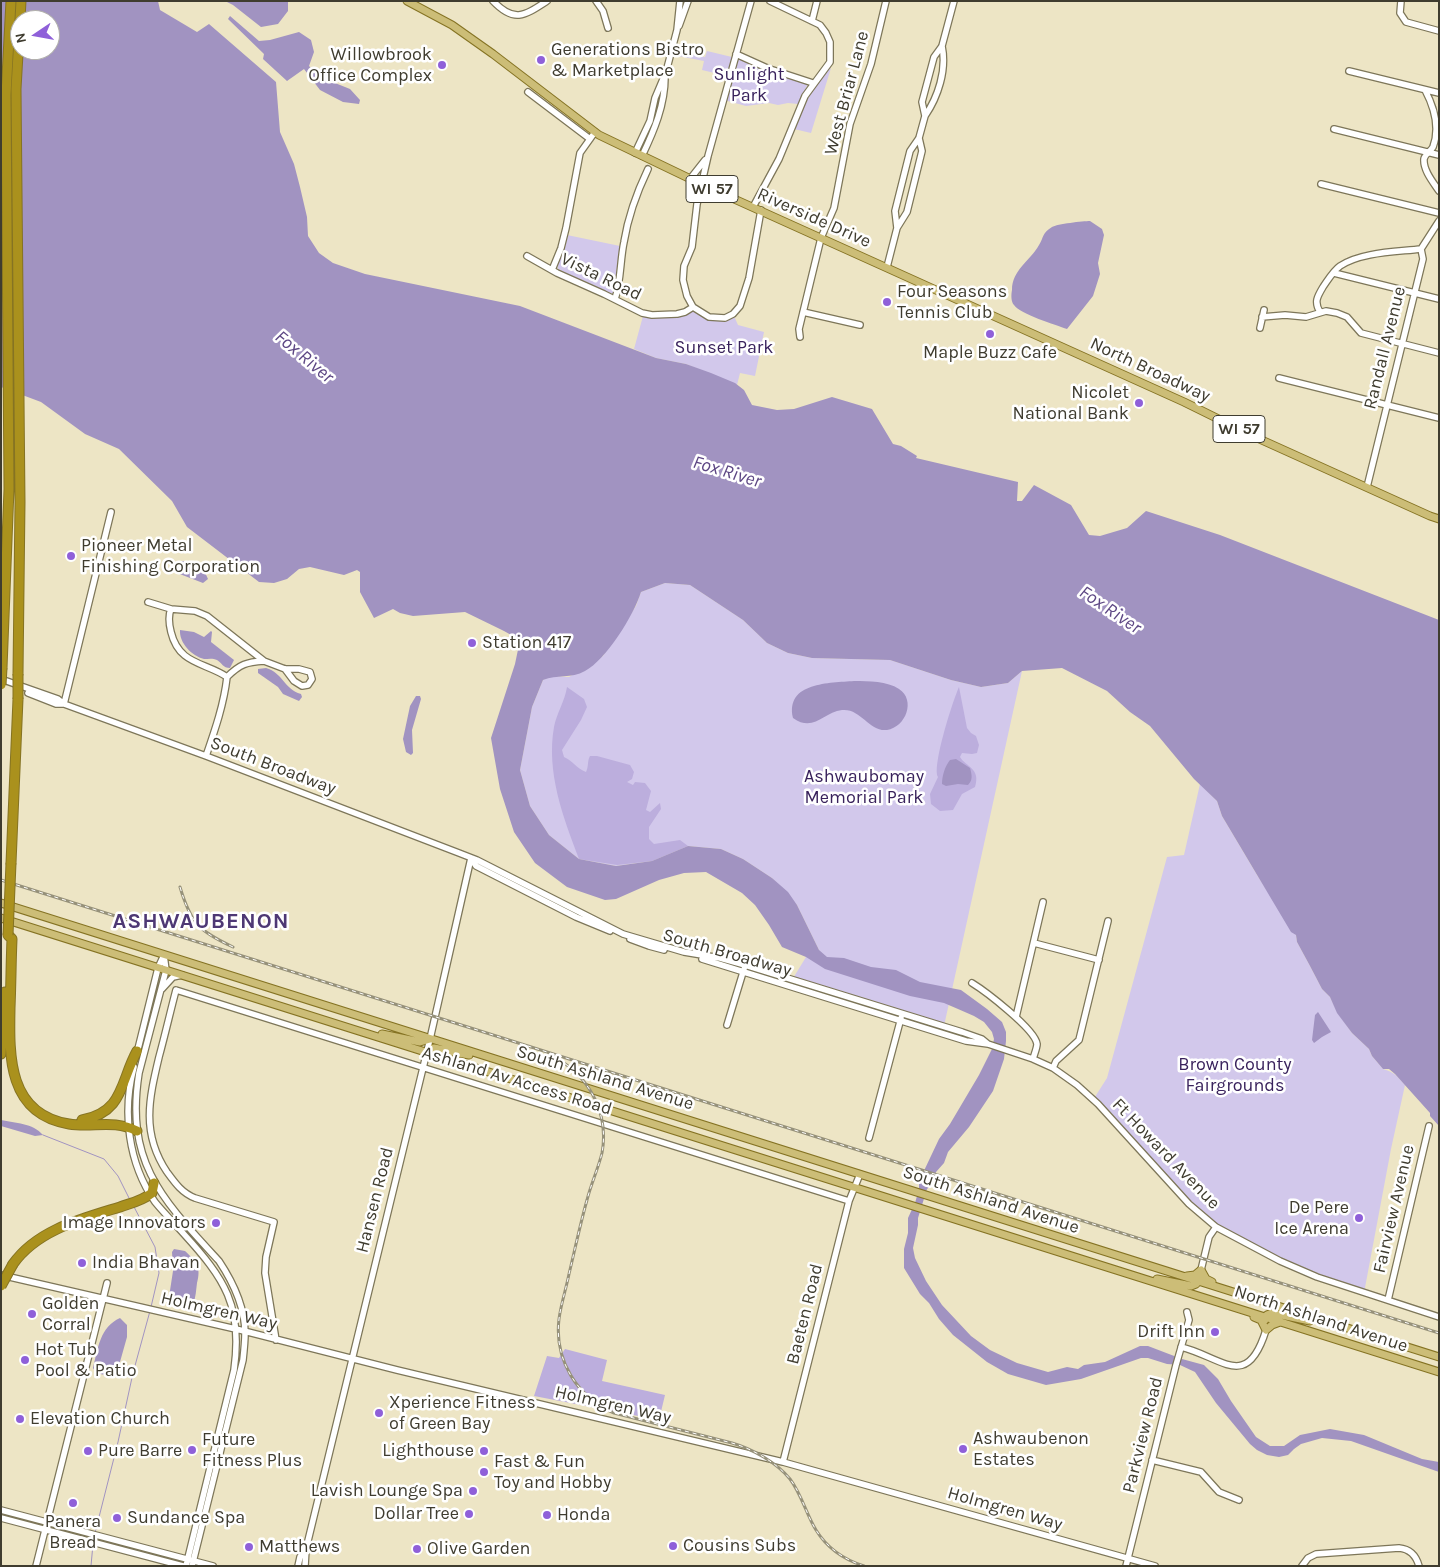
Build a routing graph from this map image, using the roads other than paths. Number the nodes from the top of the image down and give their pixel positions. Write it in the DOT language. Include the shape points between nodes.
graph roads {
  1 [pos="11,1"];
  2 [pos="20,1"];
  3 [pos="493,1"];
  4 [pos="547,1"];
  5 [pos="596,1"];
  6 [pos="680,1"];
  7 [pos="688,1"];
  8 [pos="751,1"];
  9 [pos="770,1"];
  10 [pos="817,1"];
  11 [pos="886,1"];
  12 [pos="954,1"];
  13 [pos="1401,1"];
  14 [pos="411,2"];
  15 [pos="812,21"];
  16 [pos="608,28"];
  17 [pos="677,30"];
  18 [pos="1439,32"];
  19 [pos="942,46"];
  20 [pos="736,54"];
  21 [pos="1349,71"];
  22 [pos="813,83"];
  23 [pos="1426,90"];
  24 [pos="528,92"];
  25 [pos="1439,94"];
  26 [pos="925,116"];
  27 [pos="1334,129"];
  28 [pos="595,132"];
  29 [pos="919,138"];
  30 [pos="590,139"];
  31 [pos="1429,152"];
  32 [pos="639,155"];
  33 [pos="1439,155"];
  34 [pos="708,156"];
  35 [pos="648,169"];
  36 [pos="690,179"];
  37 [pos="701,184"];
  38 [pos="1321,184"];
  39 [pos="1439,191"];
  40 [pos="753,207"];
  41 [pos="761,210"];
  42 [pos="1439,214"];
  43 [pos="1439,221"];
  44 [pos="897,228"];
  45 [pos="821,238"];
  46 [pos="1421,249"];
  47 [pos="527,256"];
  48 [pos="887,268"];
  49 [pos="552,270"];
  50 [pos="1334,273"];
  51 [pos="1414,293"];
  52 [pos="1439,299"];
  53 [pos="615,300"];
  54 [pos="693,307"];
  55 [pos="1264,310"];
  56 [pos="803,312"];
  57 [pos="1320,312"];
  58 [pos="1262,317"];
  59 [pos="860,325"];
  60 [pos="1260,328"];
  61 [pos="1039,336"];
  62 [pos="800,337"];
  63 [pos="1402,344"];
  64 [pos="1439,353"];
  65 [pos="1278,378"];
  66 [pos="1387,405"];
  67 [pos="14,415"];
  68 [pos="1439,418"];
  69 [pos="1366,487"];
  70 [pos="111,512"];
  71 [pos="1438,516"];
  72 [pos="148,602"];
  73 [pos="171,609"];
  74 [pos="264,661"];
  75 [pos="2,668"];
  76 [pos="285,669"];
  77 [pos="227,677"];
  78 [pos="1,679"];
  79 [pos="1,684"];
  80 [pos="64,704"];
  81 [pos="206,756"];
  82 [pos="471,858"];
  83 [pos="1043,902"];
  84 [pos="1,903"];
  85 [pos="1,918"];
  86 [pos="1108,922"];
  87 [pos="8,935"];
  88 [pos="1034,943"];
  89 [pos="164,955"];
  90 [pos="1099,960"];
  91 [pos="745,965"];
  92 [pos="162,969"];
  93 [pos="743,972"];
  94 [pos="182,975"];
  95 [pos="972,983"];
  96 [pos="161,990"];
  97 [pos="901,1017"];
  98 [pos="1016,1017"];
  99 [pos="727,1025"];
  100 [pos="350,1028"];
  101 [pos="430,1039"];
  102 [pos="137,1052"];
  103 [pos="426,1052"];
  104 [pos="1,1054"];
  105 [pos="490,1058"];
  106 [pos="1033,1059"];
  107 [pos="423,1067"];
  108 [pos="1053,1068"];
  109 [pos="62,1122"];
  110 [pos="1429,1126"];
  111 [pos="132,1128"];
  112 [pos="869,1138"];
  113 [pos="860,1174"];
  114 [pos="154,1183"];
  115 [pos="854,1187"];
  116 [pos="153,1198"];
  117 [pos="849,1201"];
  118 [pos="1216,1227"];
  119 [pos="1,1275"];
  120 [pos="1179,1275"];
  121 [pos="1201,1275"];
  122 [pos="1142,1278"];
  123 [pos="1153,1281"];
  124 [pos="107,1283"];
  125 [pos="1,1286"];
  126 [pos="1194,1294"];
  127 [pos="104,1299"];
  128 [pos="1388,1300"];
  129 [pos="1187,1312"];
  130 [pos="1266,1317"];
  131 [pos="1439,1317"];
  132 [pos="1281,1322"];
  133 [pos="1332,1324"];
  134 [pos="1265,1328"];
  135 [pos="237,1330"];
  136 [pos="245,1332"];
  137 [pos="276,1340"];
  138 [pos="1181,1347"];
  139 [pos="1439,1357"];
  140 [pos="353,1358"];
  141 [pos="1439,1372"];
  142 [pos="1152,1460"];
  143 [pos="783,1462"];
  144 [pos="1239,1500"];
  145 [pos="1,1510"];
  146 [pos="1,1518"];
  147 [pos="46,1522"];
  148 [pos="45,1530"];
  149 [pos="306,1549"];
  150 [pos="1126,1562"];
  151 [pos="188,1563"];
  152 [pos="36,1566"];
  153 [pos="213,1566"];
  154 [pos="298,1566"];
  155 [pos="305,1566"];
  156 [pos="1155,1566"];
  157 [pos="1302,1566"];
  158 [pos="1419,1566"];
  1 -- 67 [label="highway" via="6,95"];
  2 -- 67 [label="highway" via="16,89"];
  3 -- 4 [label="street" via="509,14 523,15"];
  5 -- 16 [label="street"];
  6 -- 17 [label="street"];
  7 -- 17 [label="street"];
  8 -- 20 [label="street"];
  9 -- 15 [label="street"];
  10 -- 15 [label="street"];
  11 -- 45 [label="street, West Briar Lane" via="871,64 850,124 834,208"];
  12 -- 19 [label="street"];
  13 -- 18 [label="street" via="1400,12 1406,22"];
  14 -- 28 [label="main road, Riverside Drive / WI 57" via="486,49"];
  15 -- 22 [label="street" via="826,33 831,52 826,70"];
  17 -- 32 [label="street"];
  19 -- 26 [label="street" via="944,64 934,102"];
  19 -- 26 [label="street" via="934,57 922,102"];
  20 -- 22 [label="street"];
  20 -- 34 [label="street"];
  21 -- 23 [label="street"];
  22 -- 40 [label="street" via="804,96 780,159"];
  23 -- 25 [label="street"];
  23 -- 31 [label="street" via="1434,110 1436,129"];
  24 -- 30 [label="street"];
  26 -- 29 [label="street"];
  27 -- 31 [label="street"];
  28 -- 30 [label="street"];
  28 -- 32 [label="main road, Riverside Drive / WI 57"];
  29 -- 44 [label="street" via="910,151 895,211"];
  29 -- 44 [label="street" via="920,160 907,212"];
  30 -- 49 [label="street" via="580,153 566,228"];
  31 -- 33 [label="street"];
  31 -- 39 [label="street" via="1424,158 1425,166"];
  32 -- 36 [label="main road, Riverside Drive / WI 57"];
  34 -- 36 [label="street"];
  34 -- 37 [label="street"];
  35 -- 53 [label="street" via="628,223"];
  36 -- 37 [label="main road, Riverside Drive / WI 57"];
  37 -- 40 [label="main road, Riverside Drive / WI 57"];
  37 -- 54 [label="street" via="692,247 682,280"];
  38 -- 42 [label="street"];
  40 -- 41 [label="main road, Riverside Drive / WI 57"];
  41 -- 45 [label="main road, Riverside Drive / WI 57"];
  41 -- 54 [label="street" via="749,278 740,306 729,316 715,319"];
  43 -- 46 [label="street, Randall Avenue"];
  44 -- 48 [label="street"];
  45 -- 48 [label="main road, Riverside Drive / WI 57"];
  45 -- 56 [label="street, West Briar Lane"];
  46 -- 50 [label="street" via="1369,256 1345,264"];
  46 -- 51 [label="street, Randall Avenue" via="1423,259"];
  47 -- 49 [label="street, Vista Road"];
  48 -- 61 [label="main road, Riverside Drive / WI 57"];
  49 -- 53 [label="street, Vista Road"];
  50 -- 51 [label="street"];
  50 -- 57 [label="street" via="1317,298"];
  51 -- 52 [label="street"];
  51 -- 63 [label="street, Randall Avenue"];
  53 -- 54 [label="street, Vista Road" via="652,315 677,314"];
  55 -- 58 [label="street"];
  56 -- 59 [label="street"];
  56 -- 62 [label="street, West Briar Lane"];
  57 -- 58 [label="street" via="1306,317"];
  57 -- 63 [label="street" via="1344,315 1360,334"];
  58 -- 60 [label="street"];
  61 -- 69 [label="main road, North Broadway / WI 57"];
  63 -- 64 [label="street"];
  63 -- 66 [label="street, Randall Avenue"];
  65 -- 66 [label="street"];
  66 -- 68 [label="street"];
  66 -- 69 [label="street, Randall Avenue"];
  67 -- 75 [label="highway"];
  67 -- 87 [label="highway, bridge" via="20,547 18,699"];
  69 -- 71 [label="main road, North Broadway / WI 57"];
  70 -- 80 [label="street"];
  72 -- 73 [label="street"];
  73 -- 74 [label="street" via="195,611 207,616"];
  73 -- 77 [label="street" via="169,624 178,649 188,659"];
  74 -- 76 [label="street"];
  74 -- 77 [label="street" via="236,668"];
  75 -- 79 [label="highway, bridge"];
  77 -- 81 [label="street" via="226,691"];
  78 -- 80 [label="street, South Broadway"];
  79 -- 80 [label="street, South Broadway"];
  80 -- 81 [label="street, South Broadway"];
  81 -- 82 [label="street, South Broadway"];
  82 -- 91 [label="street, South Broadway" via="623,934"];
  82 -- 93 [label="street, South Broadway" via="476,866 591,924 649,946 709,960"];
  82 -- 101 [label="street, Hansen Road"];
  83 -- 88 [label="street"];
  84 -- 89 [label="main road, South Ashland Avenue"];
  85 -- 92 [label="main road, South Ashland Avenue"];
  86 -- 90 [label="street"];
  87 -- 104 [label="highway"];
  87 -- 109 [label="highway" via="12,939 9,1040 15,1081 34,1109"];
  88 -- 90 [label="street"];
  88 -- 98 [label="street"];
  89 -- 92 [label="street"];
  89 -- 101 [label="main road, South Ashland Avenue"];
  90 -- 108 [label="street" via="1079,1040 1056,1061"];
  91 -- 93 [label="street"];
  91 -- 97 [label="street, South Broadway"];
  92 -- 94 [label="main road, South Ashland Avenue"];
  92 -- 96 [label="street"];
  92 -- 102 [label="street"];
  93 -- 97 [label="street, South Broadway"];
  93 -- 99 [label="street"];
  94 -- 96 [label="street" via="173,977"];
  94 -- 100 [label="main road, South Ashland Avenue"];
  95 -- 98 [label="street"];
  96 -- 111 [label="street" via="140,1073"];
  97 -- 106 [label="street, South Broadway" via="976,1037"];
  97 -- 112 [label="street"];
  98 -- 106 [label="street" via="1035,1039"];
  100 -- 101 [label="main road" via="420,1042"];
  100 -- 103 [label="main road, South Ashland Avenue"];
  101 -- 103 [label="street, Hansen Road"];
  101 -- 105 [label="main road, South Ashland Avenue"];
  102 -- 109 [label="highway" via="122,1090 112,1105 91,1118"];
  102 -- 111 [label="street" via="129,1088"];
  103 -- 105 [label="main road" via="434,1048"];
  103 -- 107 [label="street, Hansen Road"];
  103 -- 115 [label="main road, South Ashland Avenue"];
  105 -- 113 [label="main road, South Ashland Avenue"];
  106 -- 108 [label="street, Ft Howard Avenue"];
  107 -- 117 [label="street, Ashland Av Access Road"];
  107 -- 137 [label="street, Ashland Av Access Road" via="176,990 150,1093 148,1116 151,1137 164,1167 184,1193 274,1222 265,1273"];
  107 -- 140 [label="street, Hansen Road"];
  108 -- 118 [label="street, Ft Howard Avenue" via="1098,1104 1189,1204"];
  109 -- 111 [label="highway" via="116,1124"];
  110 -- 128 [label="street, Fairview Avenue"];
  111 -- 114 [label="street"];
  111 -- 116 [label="street" via="136,1163"];
  113 -- 115 [label="street, Baeten Road"];
  113 -- 120 [label="main road, South Ashland Avenue"];
  114 -- 116 [label="highway"];
  114 -- 136 [label="street" via="227,1273 235,1288"];
  115 -- 117 [label="street, Baeten Road"];
  115 -- 122 [label="main road, South Ashland Avenue"];
  116 -- 125 [label="highway, bridge" via="121,1206 39,1238 12,1264"];
  116 -- 135 [label="street" via="212,1267 232,1306"];
  117 -- 143 [label="street, Baeten Road"];
  118 -- 121 [label="street" via="1209,1237"];
  118 -- 128 [label="street, Ft Howard Avenue" via="1317,1277"];
  119 -- 127 [label="street, Holmgren Way"];
  120 -- 121 [label="main road, South Ashland Avenue"];
  120 -- 121 [label="main road"];
  121 -- 122 [label="main road" via="1191,1286"];
  121 -- 133 [label="main road, North Ashland Avenue"];
  122 -- 123 [label="main road, South Ashland Avenue"];
  123 -- 126 [label="main road, South Ashland Avenue"];
  123 -- 134 [label="main road" via="1167,1289 1260,1318"];
  124 -- 127 [label="street"];
  126 -- 130 [label="main road, North Ashland Avenue"];
  127 -- 135 [label="street, Holmgren Way"];
  127 -- 147 [label="street"];
  128 -- 131 [label="street, Ft Howard Avenue"];
  129 -- 138 [label="street, Parkview Road" via="1189,1320"];
  130 -- 132 [label="main road, North Ashland Avenue"];
  130 -- 133 [label="main road" via="1277,1313"];
  130 -- 134 [label="main road"];
  132 -- 134 [label="main road"];
  132 -- 141 [label="main road, North Ashland Avenue"];
  133 -- 139 [label="main road, North Ashland Avenue"];
  134 -- 138 [label="street" via="1256,1355 1239,1366"];
  135 -- 136 [label="street, Holmgren Way"];
  135 -- 151 [label="street" via="234,1370"];
  136 -- 137 [label="street, Holmgren Way"];
  136 -- 151 [label="street" via="243,1360"];
  137 -- 140 [label="street, Holmgren Way"];
  138 -- 142 [label="street, Parkview Road"];
  140 -- 143 [label="street, Holmgren Way"];
  140 -- 149 [label="street, Hansen Road"];
  142 -- 144 [label="street" via="1201,1472 1219,1492"];
  142 -- 150 [label="street, Parkview Road"];
  143 -- 150 [label="street, Holmgren Way"];
  145 -- 147 [label="street"];
  146 -- 148 [label="street"];
  147 -- 148 [label="street"];
  147 -- 151 [label="street"];
  148 -- 151 [label="street"];
  148 -- 152 [label="street"];
  149 -- 154 [label="street, Hansen Road"];
  149 -- 155 [label="street, Hansen Road"];
  150 -- 156 [label="street, Holmgren Way"];
  151 -- 153 [label="street"];
  157 -- 158 [label="street" via="1316,1554 1399,1548 1411,1552"];
}
